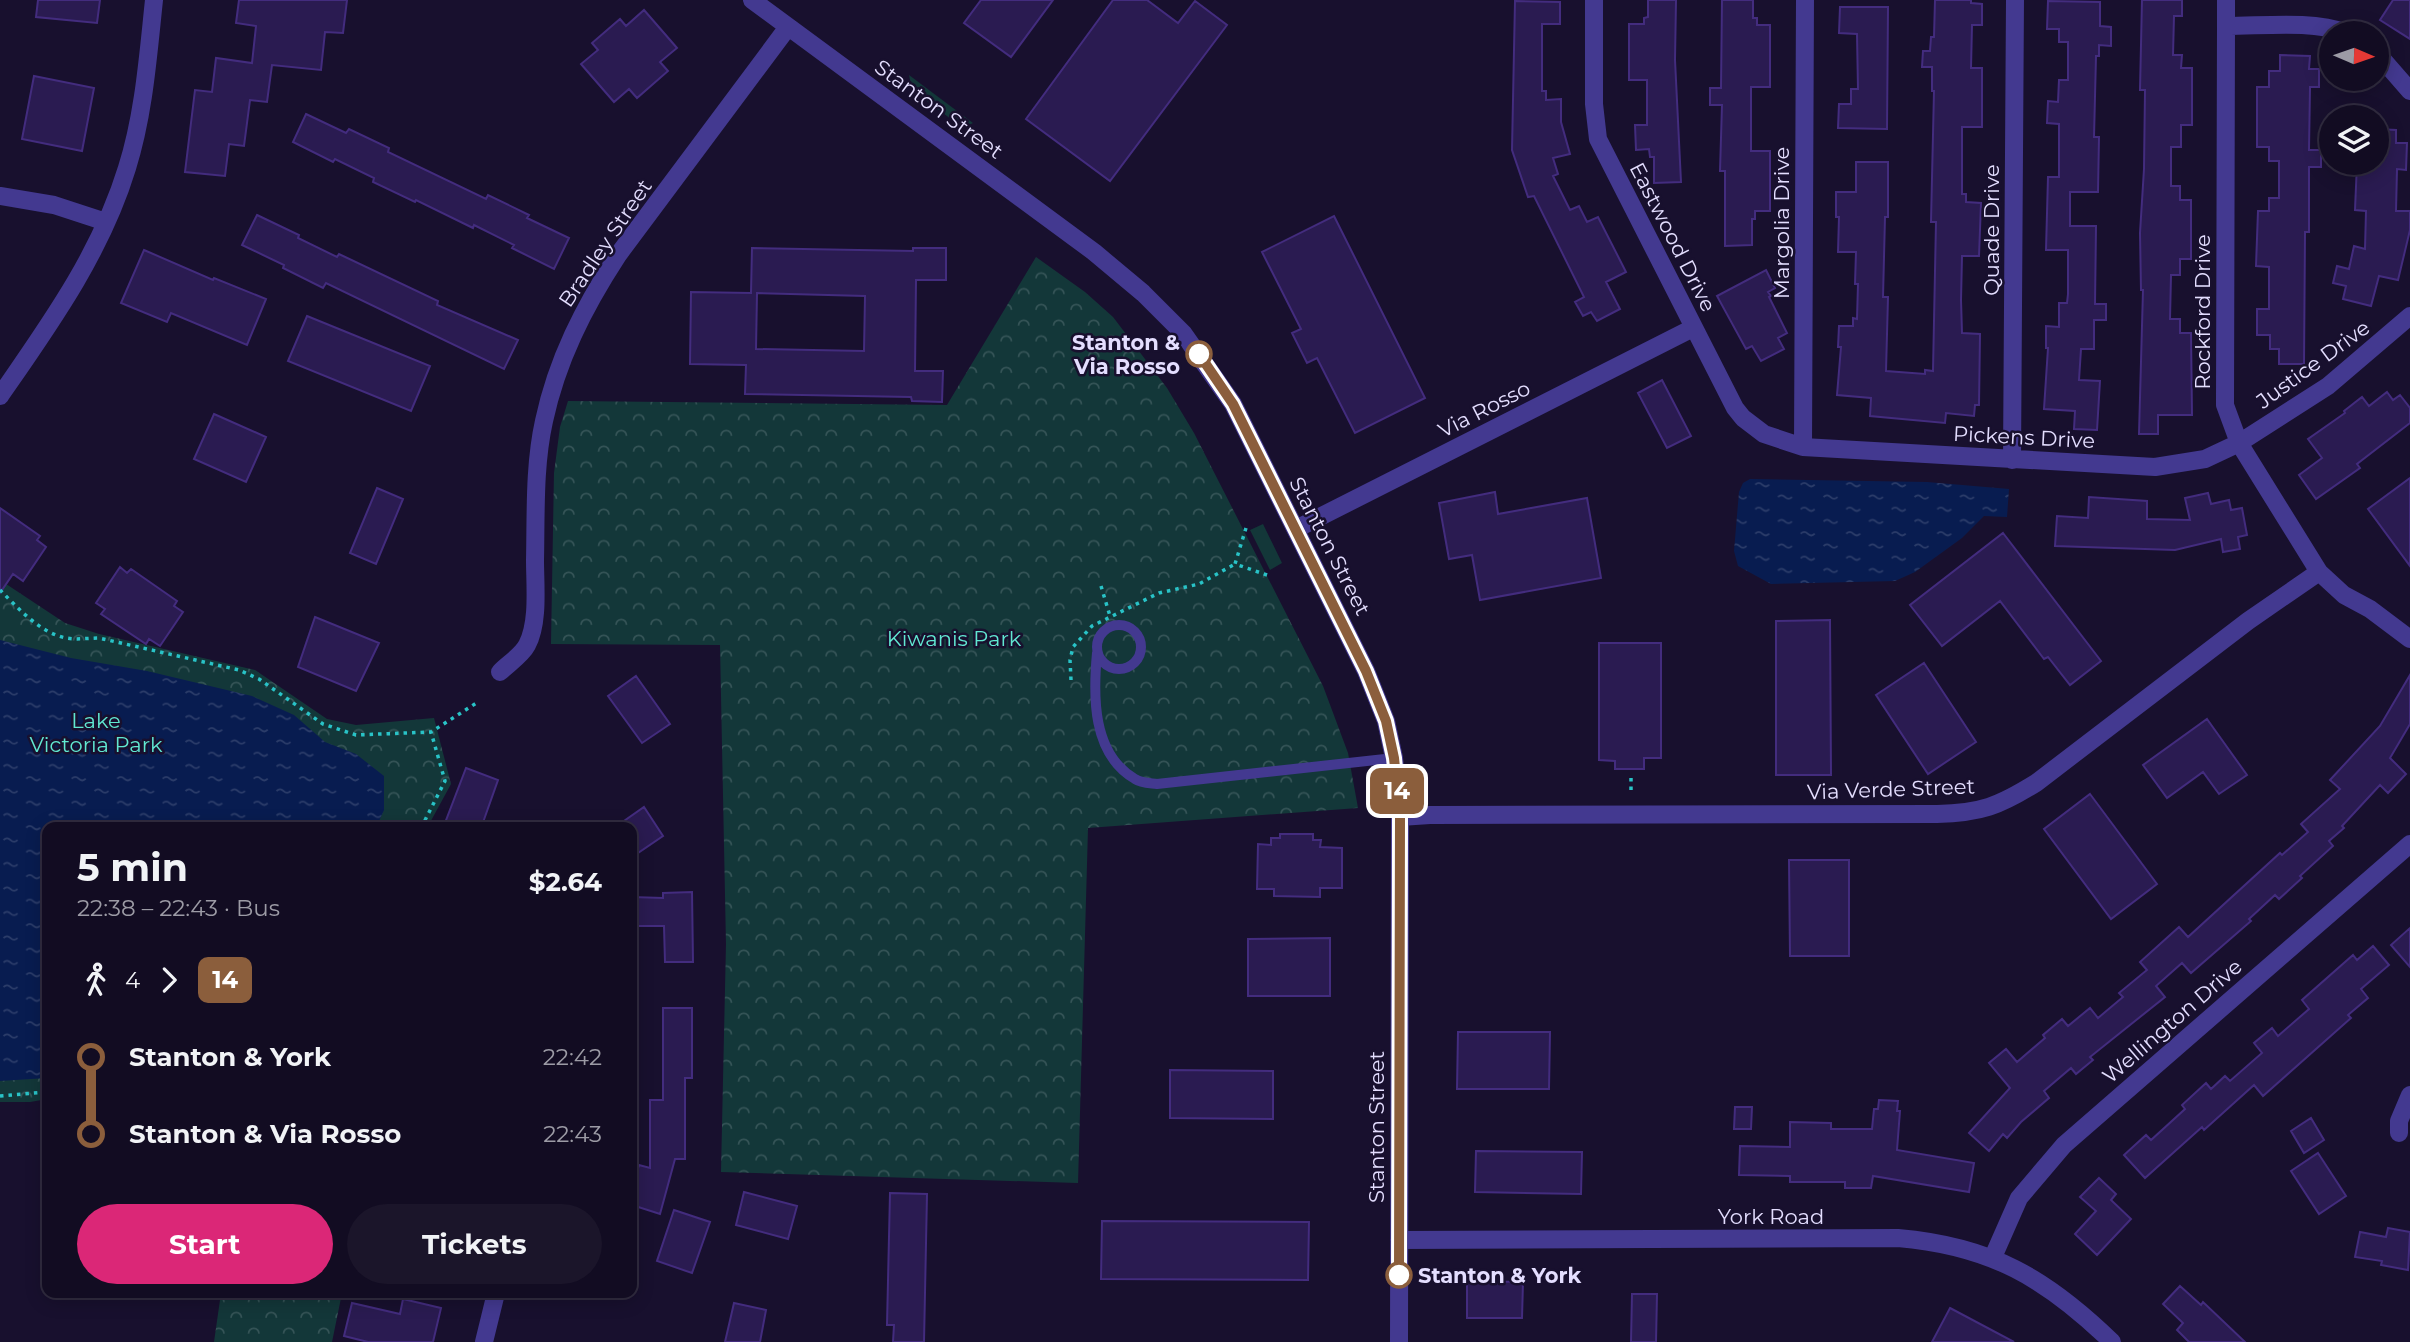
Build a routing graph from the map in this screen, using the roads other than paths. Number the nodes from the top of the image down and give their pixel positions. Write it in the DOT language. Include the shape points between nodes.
graph roads {
  1 [pos="153,0"];
  2 [pos="752,0"];
  3 [pos="1594,0"];
  4 [pos="1805,0"];
  5 [pos="2015,0"];
  6 [pos="2226,0"];
  7 [pos="2226,26"];
  8 [pos="788,27"];
  9 [pos="2319,27"];
  10 [pos="2389,67"];
  11 [pos="2410,91"];
  12 [pos="0,196"];
  13 [pos="106,222"];
  14 [pos="2410,316"];
  15 [pos="1693,328"];
  16 [pos="0,396"];
  17 [pos="2239,443"];
  18 [pos="1803,447"];
  19 [pos="2012,460"];
  20 [pos="1296,529"];
  21 [pos="2319,572"];
  22 [pos="2410,639"];
  23 [pos="1097,653"];
  24 [pos="500,672"];
  25 [pos="1394,758"];
  26 [pos="1400,817"];
  27 [pos="2410,844"];
  28 [pos="2410,1095"];
  29 [pos="2399,1133"];
  30 [pos="1399,1240"];
  31 [pos="1993,1257"];
  32 [pos="495,1298"];
  33 [pos="484,1342"];
  34 [pos="1399,1342"];
  35 [pos="2112,1342"];
  1 -- 13 [label="street" via="141,113 127,169"];
  2 -- 8 [label="street, Stanton Street"];
  3 -- 15 [label="street, Eastwood Drive" via="1598,139"];
  4 -- 18 [label="street, Margolia Drive"];
  5 -- 19 [label="street, Quade Drive"];
  6 -- 7 [label="street"];
  7 -- 9 [label="street"];
  7 -- 17 [label="street, Rockford Drive" via="2225,405"];
  8 -- 20 [label="street, Stanton Street" via="1143,293 1183,333 1233,404"];
  8 -- 24 [label="street, Bradley Street" via="618,256 573,333 544,422 536,489 535,615 527,646"];
  10 -- 11 [label="street"];
  12 -- 13 [label="street" via="54,205"];
  13 -- 16 [label="street" via="80,278"];
  14 -- 17 [label="street, Justice Drive" via="2328,386"];
  15 -- 18 [label="street, Eastwood Drive" via="1743,418 1764,434"];
  15 -- 20 [label="street, Via Rosso"];
  17 -- 19 [label="street, Pickens Drive" via="2205,459 2155,467"];
  17 -- 21 [label="street, Rockford Drive"];
  18 -- 19 [label="street, Pickens Drive"];
  20 -- 25 [label="street, Stanton Street" via="1366,671 1386,721"];
  21 -- 22 [label="street" via="2344,595"];
  21 -- 26 [label="street, Via Verde Street" via="2046,775 2011,799 1984,810"];
  23 -- 23 [label="lane" via="1098,638 1115,625 1129,627 1139,636 1139,657 1121,670 1106,666"];
  23 -- 25 [label="lane" via="1094,688 1104,744 1121,768 1137,780 1157,784"];
  25 -- 26 [label="street, Stanton Street"];
  26 -- 30 [label="street, Stanton Street"];
  27 -- 31 [label="street, Wellington Drive" via="2064,1145 2020,1198"];
  28 -- 29 [label="street"];
  30 -- 31 [label="street, York Road" via="1898,1238"];
  30 -- 34 [label="street, Stanton Street"];
  31 -- 35 [label="street, York Road" via="2046,1286"];
  32 -- 33 [label="street"];
}
